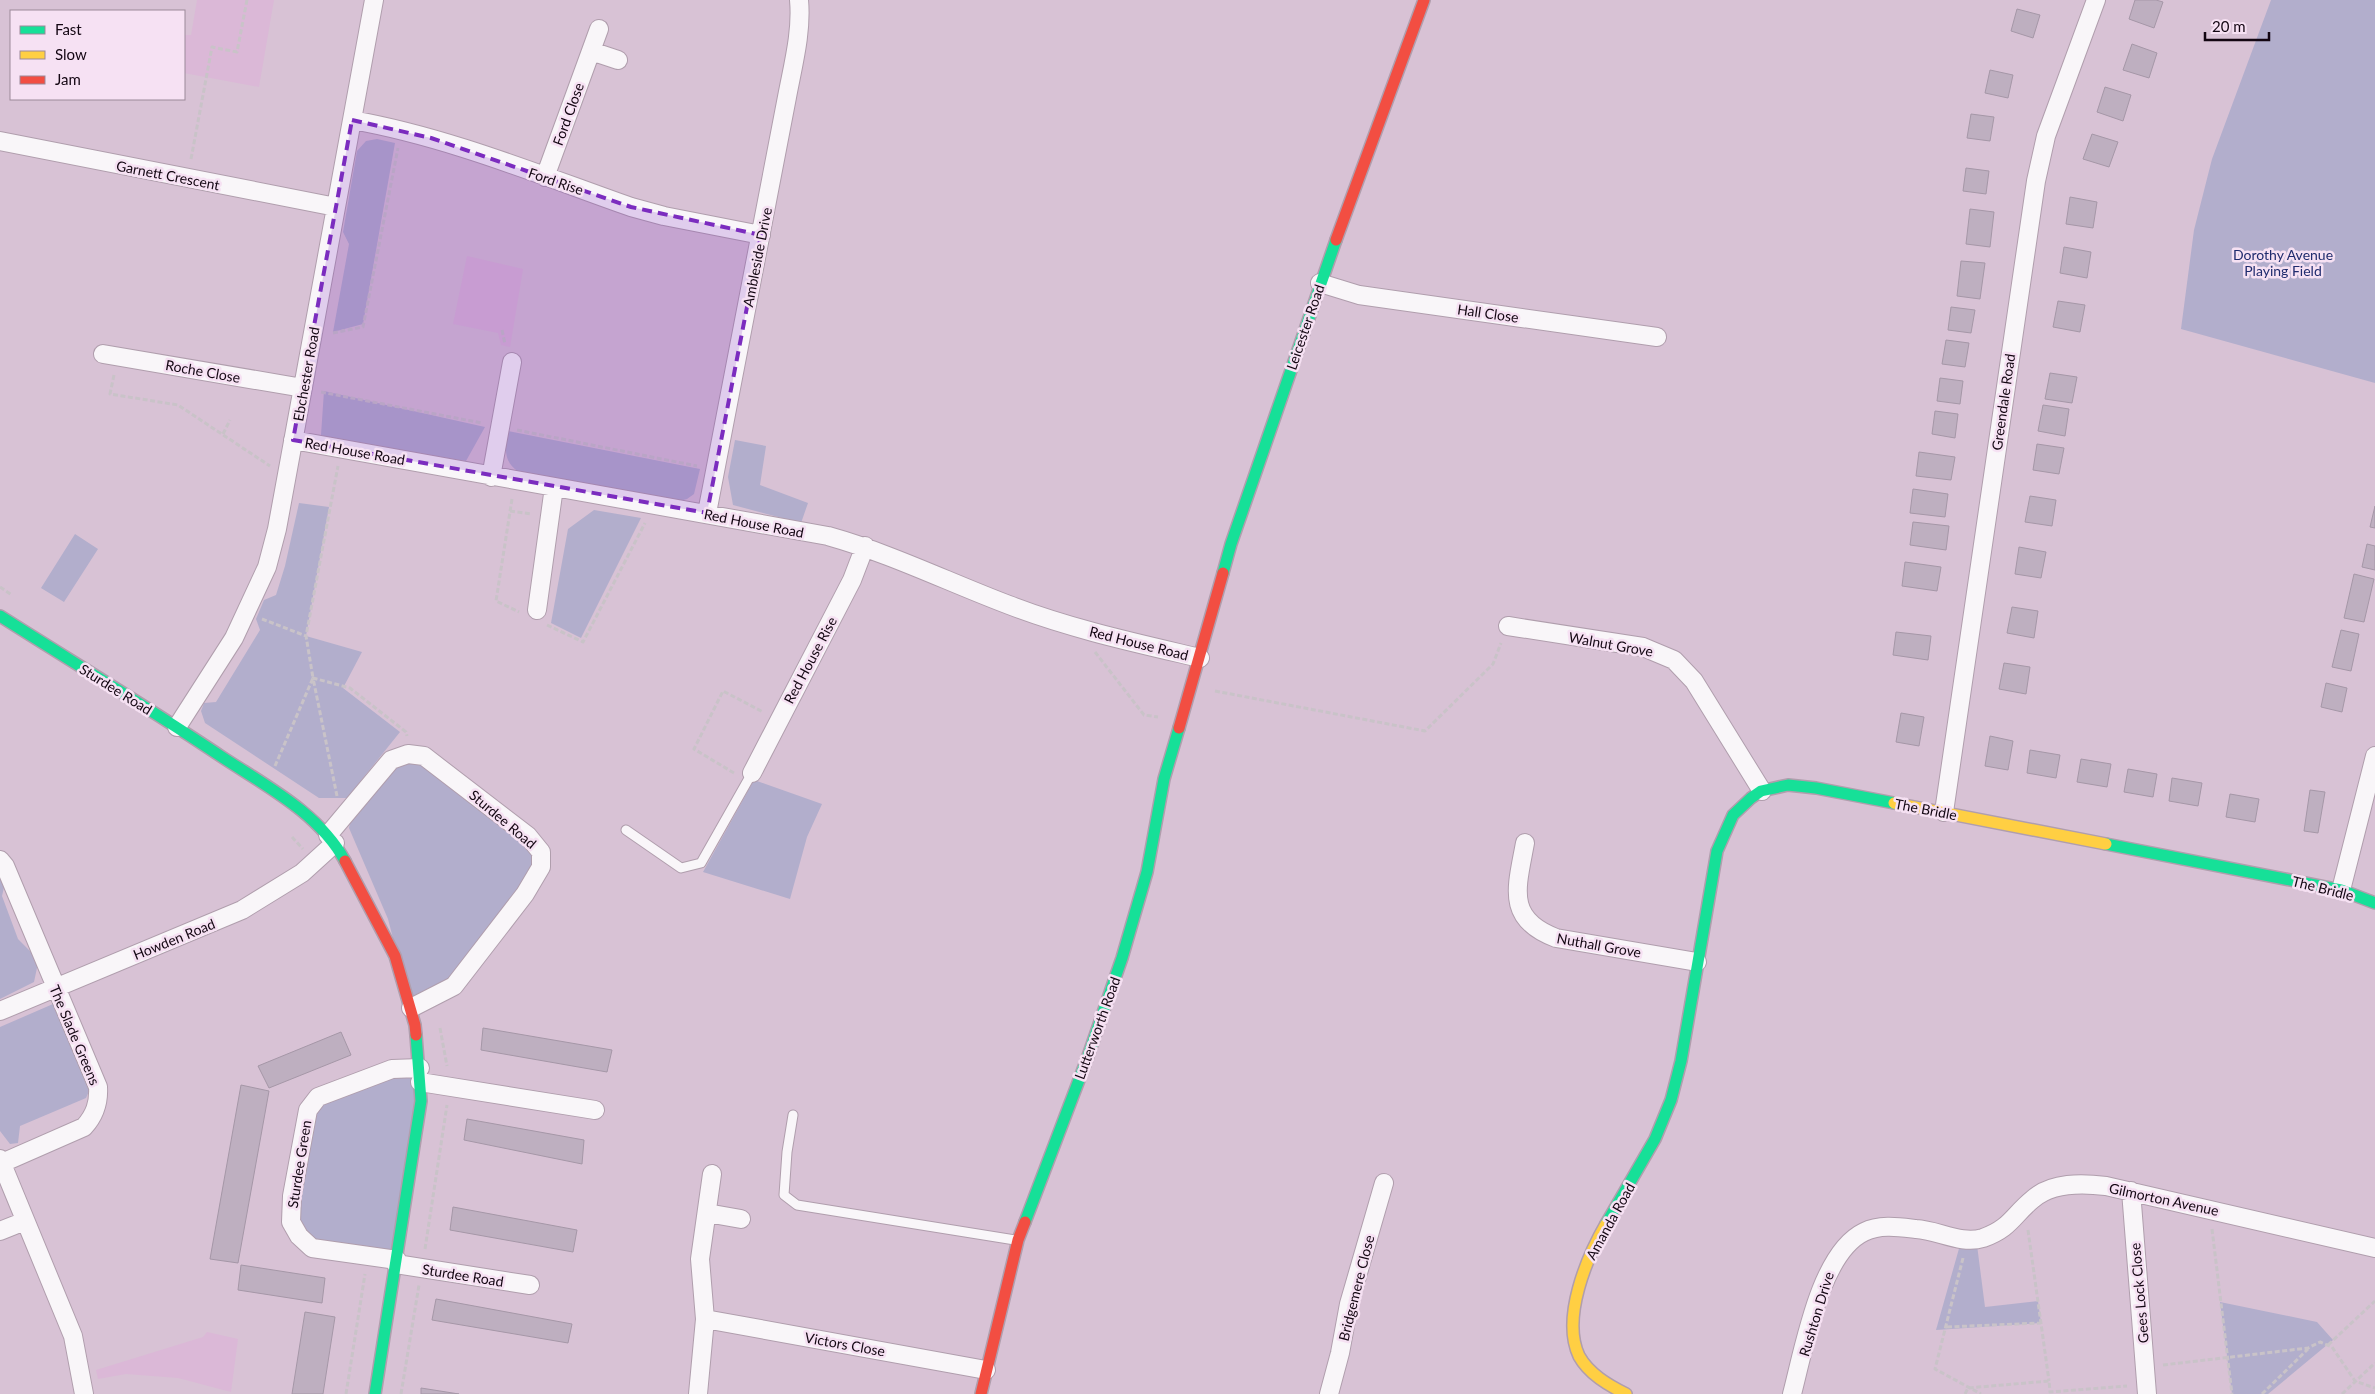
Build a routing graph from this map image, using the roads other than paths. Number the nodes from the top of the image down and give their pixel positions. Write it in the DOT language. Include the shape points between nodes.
graph roads {
  1 [pos="374,0"];
  2 [pos="799,0"];
  3 [pos="1424,0"];
  4 [pos="2096,0"];
  5 [pos="599,29"];
  6 [pos="591,51"];
  7 [pos="618,60"];
  8 [pos="352,120"];
  9 [pos="0,141"];
  10 [pos="545,177"];
  11 [pos="336,207"];
  12 [pos="761,235"];
  13 [pos="1320,283"];
  14 [pos="1657,337"];
  15 [pos="111,356"];
  16 [pos="512,362"];
  17 [pos="303,388"];
  18 [pos="293,440"];
  19 [pos="491,477"];
  20 [pos="554,488"];
  21 [pos="707,513"];
  22 [pos="865,546"];
  23 [pos="537,610"];
  24 [pos="0,616"];
  25 [pos="1508,626"];
  26 [pos="1200,658"];
  27 [pos="177,727"];
  28 [pos="2375,756"];
  29 [pos="750,777"];
  30 [pos="1762,791"];
  31 [pos="1944,812"];
  32 [pos="626,830"];
  33 [pos="331,839"];
  34 [pos="1525,843"];
  35 [pos="0,860"];
  36 [pos="2341,890"];
  37 [pos="2375,903"];
  38 [pos="1697,962"];
  39 [pos="55,988"];
  40 [pos="410,1008"];
  41 [pos="0,1011"];
  42 [pos="1681,1062"];
  43 [pos="420,1075"];
  44 [pos="595,1110"];
  45 [pos="793,1115"];
  46 [pos="1,1161"];
  47 [pos="712,1174"];
  48 [pos="1384,1183"];
  49 [pos="2131,1191"];
  50 [pos="707,1213"];
  51 [pos="742,1219"];
  52 [pos="25,1221"];
  53 [pos="0,1231"];
  54 [pos="1018,1240"];
  55 [pos="1967,1240"];
  56 [pos="2375,1248"];
  57 [pos="397,1262"];
  58 [pos="530,1285"];
  59 [pos="705,1319"];
  60 [pos="986,1370"];
  61 [pos="2146,1390"];
  62 [pos="84,1394"];
  63 [pos="375,1394"];
  64 [pos="698,1394"];
  65 [pos="981,1394"];
  66 [pos="1329,1394"];
  67 [pos="1626,1394"];
  68 [pos="1792,1394"];
  1 -- 8 [label="street, Ebchester Road"];
  2 -- 12 [label="street, Ambleside Drive" via="798,37"];
  3 -- 13 [label="street, Leicester Road"];
  4 -- 31 [label="street, Greendale Road" via="2046,136 2036,181"];
  5 -- 6 [label="street, Ford Close"];
  6 -- 7 [label="street"];
  6 -- 10 [label="street, Ford Close"];
  8 -- 10 [label="street, Ford Rise" via="402,130"];
  8 -- 11 [label="street, Ebchester Road"];
  9 -- 11 [label="street, Garnett Crescent"];
  10 -- 12 [label="street, Ford Rise" via="664,216"];
  11 -- 17 [label="street, Ebchester Road"];
  12 -- 21 [label="street, Ambleside Drive"];
  13 -- 14 [label="street, Hall Close" via="1359,295"];
  13 -- 26 [label="street, Leicester Road" via="1231,544"];
  15 -- 17 [label="street, Roche Close"];
  16 -- 19 [label="street"];
  17 -- 18 [label="street, Ebchester Road"];
  18 -- 19 [label="street, Red House Road"];
  18 -- 27 [label="street, Ebchester Road" via="267,567 234,638"];
  19 -- 20 [label="street, Red House Road"];
  20 -- 21 [label="street, Red House Road"];
  20 -- 23 [label="street"];
  21 -- 22 [label="street, Red House Road"];
  22 -- 26 [label="street, Red House Road" via="1010,606 1094,632"];
  22 -- 29 [label="street, Red House Rise" via="852,580"];
  24 -- 27 [label="street, Sturdee Road"];
  25 -- 30 [label="street, Walnut Grove" via="1643,647 1674,660 1694,681"];
  26 -- 54 [label="street, Lutterworth Road" via="1164,779 1147,872 1122,958"];
  27 -- 33 [label="street, Sturdee Road" via="301,810"];
  28 -- 36 [label="street"];
  29 -- 32 [label="lane" via="701,863 681,868"];
  30 -- 31 [label="street, The Bridle" via="1788,784"];
  30 -- 38 [label="street, The Bridle" via="1733,814 1723,832"];
  31 -- 36 [label="street, The Bridle"];
  33 -- 39 [label="street, Howden Road" via="316,862 275,892 242,910"];
  33 -- 40 [label="street, Sturdee Road" via="395,956"];
  33 -- 40 [label="street, Sturdee Road" via="342,818 391,760 408,754 424,756 528,836 541,852 542,867 525,894 454,986"];
  34 -- 38 [label="street, Nuthall Grove" via="1517,885 1519,902 1525,920 1539,932 1556,938"];
  35 -- 39 [label="street, The Slade Greens"];
  36 -- 37 [label="street, The Bridle"];
  38 -- 42 [label="street, The Bridle"];
  39 -- 41 [label="street, Howden Road"];
  39 -- 46 [label="street, The Slade Greens" via="98,1087 96,1108 84,1127"];
  40 -- 43 [label="street, Sturdee Road"];
  42 -- 67 [label="street, Amanda Road" via="1658,1134 1592,1248 1574,1319 1574,1338 1581,1360 1596,1379"];
  43 -- 44 [label="street" via="449,1086"];
  43 -- 57 [label="street, Sturdee Road" via="421,1101"];
  43 -- 57 [label="street, Sturdee Green" via="392,1068 318,1097 308,1110 292,1196 291,1222 299,1236 312,1248"];
  45 -- 54 [label="lane" via="784,1195 797,1205"];
  46 -- 52 [label="street, The Slade Greens"];
  47 -- 50 [label="street"];
  48 -- 66 [label="street, Bridgemere Close" via="1349,1304"];
  49 -- 55 [label="street, Gilmorton Avenue" via="2080,1183 2052,1189 2034,1198 2011,1222 1994,1233"];
  49 -- 56 [label="street, Gilmorton Avenue"];
  49 -- 61 [label="street, Gees Lock Close"];
  50 -- 51 [label="street"];
  50 -- 59 [label="street" via="700,1259"];
  52 -- 53 [label="street"];
  52 -- 62 [label="street, The Slade Greens" via="73,1336"];
  54 -- 60 [label="street, Lutterworth Road"];
  55 -- 68 [label="street, Rushton Drive" via="1920,1229 1887,1226 1865,1231 1846,1243 1831,1266 1818,1301"];
  57 -- 58 [label="street, Sturdee Road"];
  57 -- 63 [label="street, Sturdee Road"];
  59 -- 60 [label="street, Victors Close"];
  59 -- 64 [label="street"];
  60 -- 65 [label="street, Lutterworth Road"];
}
